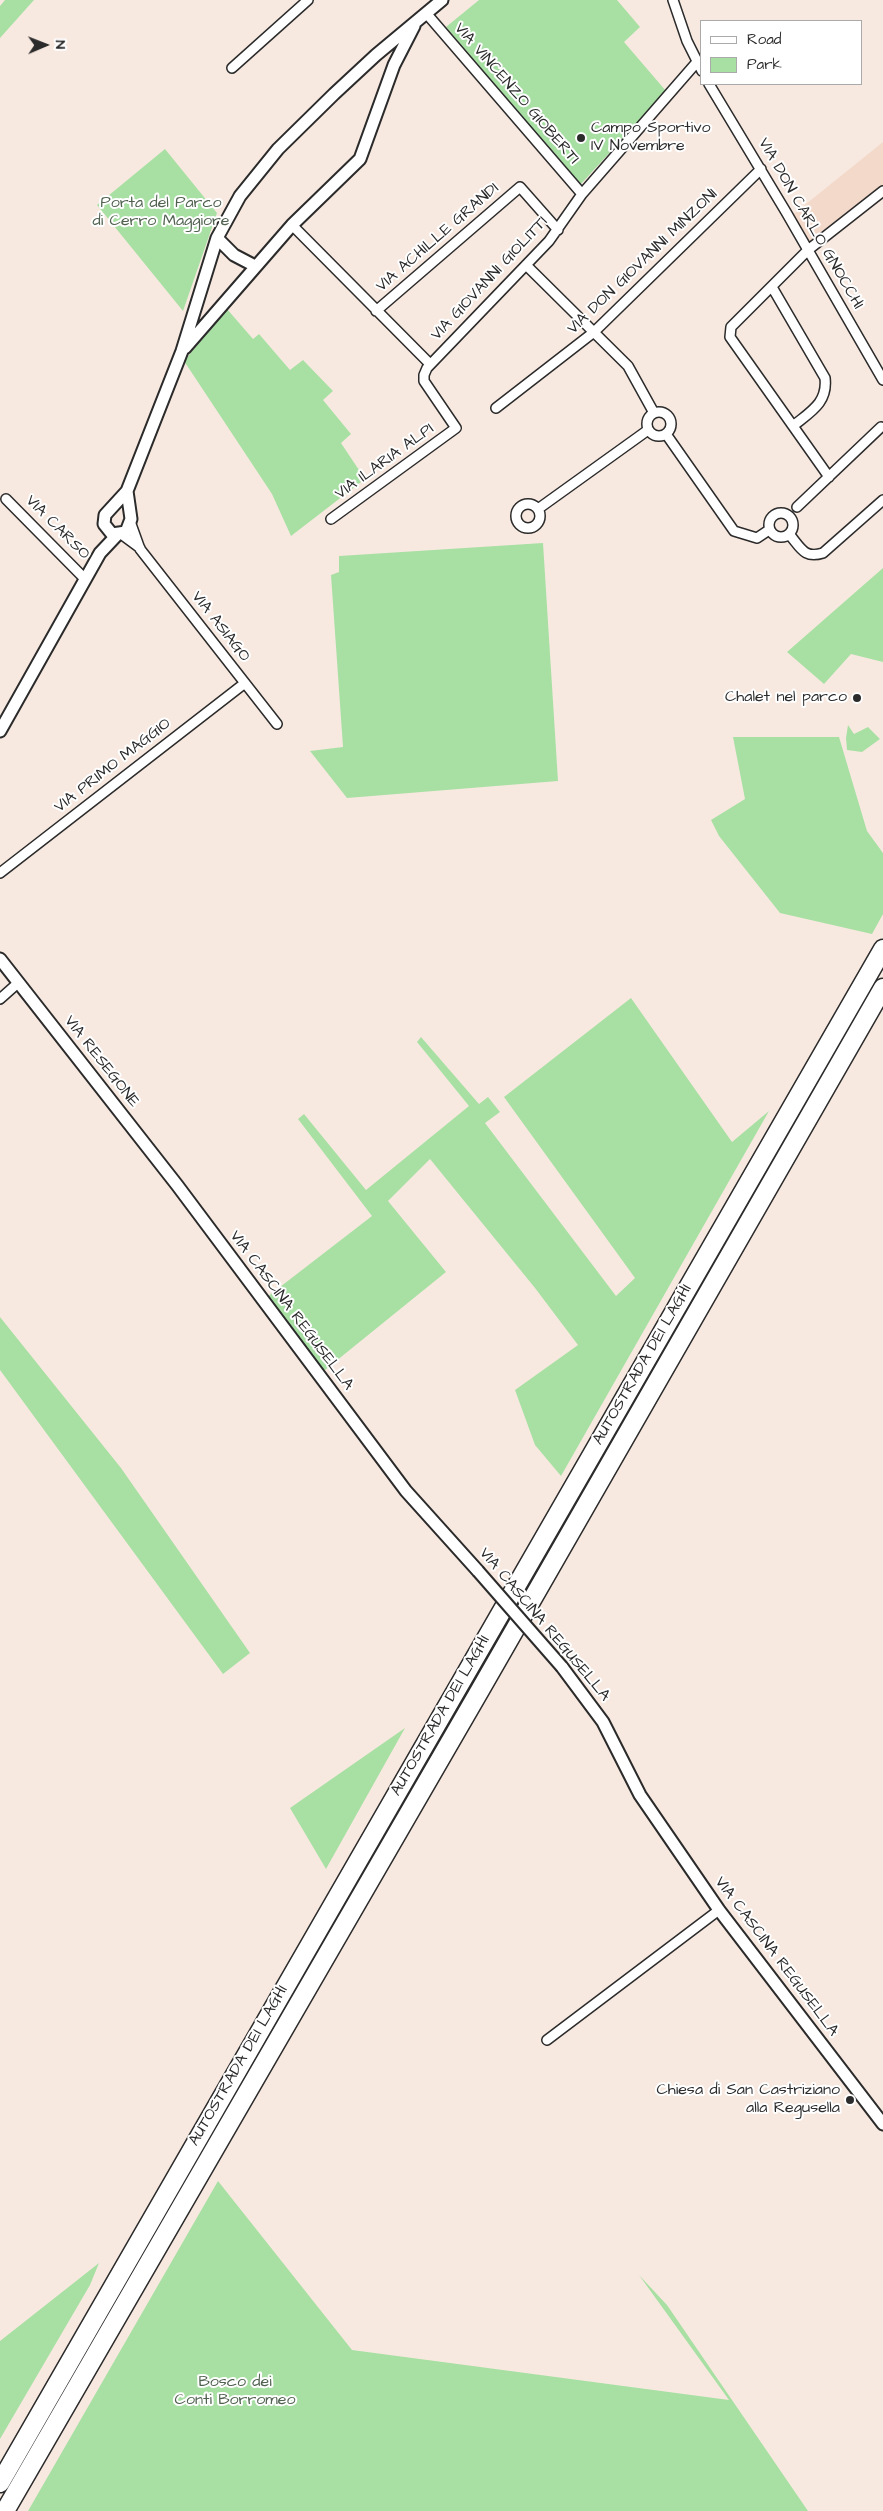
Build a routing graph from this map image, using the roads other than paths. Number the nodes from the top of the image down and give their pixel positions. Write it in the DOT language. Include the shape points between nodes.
graph roads {
  1 [pos="308,0"];
  2 [pos="442,0"];
  3 [pos="676,1"];
  4 [pos="426,13"];
  5 [pos="416,21"];
  6 [pos="376,55"];
  7 [pos="697,62"];
  8 [pos="394,65"];
  9 [pos="700,67"];
  10 [pos="232,68"];
  11 [pos="710,85"];
  12 [pos="761,170"];
  13 [pos="883,191"];
  14 [pos="582,194"];
  15 [pos="292,226"];
  16 [pos="558,230"];
  17 [pos="217,238"];
  18 [pos="808,250"];
  19 [pos="526,265"];
  20 [pos="255,266"];
  21 [pos="772,287"];
  22 [pos="376,311"];
  23 [pos="594,332"];
  24 [pos="182,351"];
  25 [pos="430,364"];
  26 [pos="883,380"];
  27 [pos="496,408"];
  28 [pos="654,413"];
  29 [pos="793,426"];
  30 [pos="881,427"];
  31 [pos="456,428"];
  32 [pos="648,430"];
  33 [pos="666,434"];
  34 [pos="829,477"];
  35 [pos="127,491"];
  36 [pos="6,498"];
  37 [pos="883,500"];
  38 [pos="797,507"];
  39 [pos="112,508"];
  40 [pos="538,509"];
  41 [pos="331,519"];
  42 [pos="130,520"];
  43 [pos="106,529"];
  44 [pos="769,530"];
  45 [pos="790,534"];
  46 [pos="119,535"];
  47 [pos="140,549"];
  48 [pos="100,553"];
  49 [pos="85,579"];
  50 [pos="244,683"];
  51 [pos="277,724"];
  52 [pos="1,728"];
  53 [pos="0,873"];
  54 [pos="883,949"];
  55 [pos="0,959"];
  56 [pos="18,983"];
  57 [pos="883,988"];
  58 [pos="0,999"];
  59 [pos="177,1185"];
  60 [pos="719,1910"];
  61 [pos="548,2040"];
  62 [pos="883,2124"];
  63 [pos="0,2482"];
  64 [pos="5,2511"];
  1 -- 10 [label="street"];
  2 -- 4 [label="street"];
  3 -- 7 [label="street"];
  4 -- 5 [label="street"];
  4 -- 14 [label="street, VIA VINCENZO GIOBERTI"];
  5 -- 6 [label="street"];
  5 -- 8 [label="street"];
  6 -- 8 [label="street"];
  6 -- 17 [label="street" via="278,149 240,196"];
  7 -- 9 [label="street"];
  7 -- 14 [label="street, VIA GIOVANNI GIOLITTI"];
  8 -- 15 [label="street" via="360,159"];
  11 -- 12 [label="street, VIA DON CARLO GNOCCHI"];
  12 -- 18 [label="street, VIA DON CARLO GNOCCHI"];
  12 -- 23 [label="street, VIA DON GIOVANNI MINZONI"];
  13 -- 18 [label="street"];
  14 -- 16 [label="street, VIA GIOVANNI GIOLITTI"];
  15 -- 20 [label="street"];
  15 -- 22 [label="street"];
  16 -- 19 [label="street, VIA GIOVANNI GIOLITTI"];
  16 -- 22 [label="street, VIA ACHILLE GRANDI" via="520,186"];
  17 -- 20 [label="street" via="234,255"];
  17 -- 24 [label="street"];
  18 -- 21 [label="street"];
  18 -- 26 [label="street, VIA DON CARLO GNOCCHI"];
  19 -- 23 [label="street"];
  19 -- 25 [label="street, VIA GIOVANNI GIOLITTI"];
  20 -- 24 [label="street"];
  21 -- 29 [label="street" via="825,378 826,390 821,403"];
  21 -- 29 [label="street" via="731,327 730,337"];
  22 -- 25 [label="street"];
  23 -- 27 [label="street, VIA DON GIOVANNI MINZONI"];
  23 -- 28 [label="street" via="628,366"];
  24 -- 35 [label="street"];
  25 -- 31 [label="street, VIA GIOVANNI GIOLITTI" via="424,381"];
  28 -- 32 [label="street" via="647,422"];
  28 -- 33 [label="street" via="666,414 671,420"];
  29 -- 34 [label="street"];
  30 -- 34 [label="street"];
  31 -- 41 [label="street, VIA ILARIA ALPI"];
  32 -- 33 [label="street" via="654,435"];
  32 -- 40 [label="street"];
  33 -- 44 [label="street" via="734,530 756,538"];
  34 -- 38 [label="street"];
  35 -- 39 [label="street"];
  35 -- 42 [label="street"];
  36 -- 49 [label="street, VIA CARSO"];
  37 -- 45 [label="street" via="823,553 806,554"];
  39 -- 42 [label="street" via="122,508"];
  39 -- 43 [label="street" via="103,519"];
  42 -- 46 [label="street" via="129,529"];
  42 -- 47 [label="street, VIA ASIAGO"];
  43 -- 46 [label="street"];
  43 -- 48 [label="street"];
  44 -- 45 [label="street" via="779,538"];
  44 -- 45 [label="street" via="770,519 781,513 792,522"];
  46 -- 47 [label="street, VIA ASIAGO"];
  46 -- 48 [label="street"];
  47 -- 50 [label="street, VIA ASIAGO"];
  48 -- 49 [label="street"];
  49 -- 52 [label="street"];
  50 -- 51 [label="street, VIA ASIAGO"];
  50 -- 53 [label="street, VIA PRIMO MAGGIO"];
  54 -- 63 [label="highway, AUTOSTRADA DEI LAGHI"];
  55 -- 56 [label="street, VIA RESEGONE"];
  56 -- 58 [label="street"];
  56 -- 59 [label="street, VIA RESEGONE"];
  57 -- 64 [label="highway, AUTOSTRADA DEI LAGHI"];
  59 -- 60 [label="street, VIA CASCINA REGUSELLA, bridge" via="406,1491 562,1667 603,1722 640,1795"];
  60 -- 61 [label="street"];
  60 -- 62 [label="street, VIA CASCINA REGUSELLA"];
}
